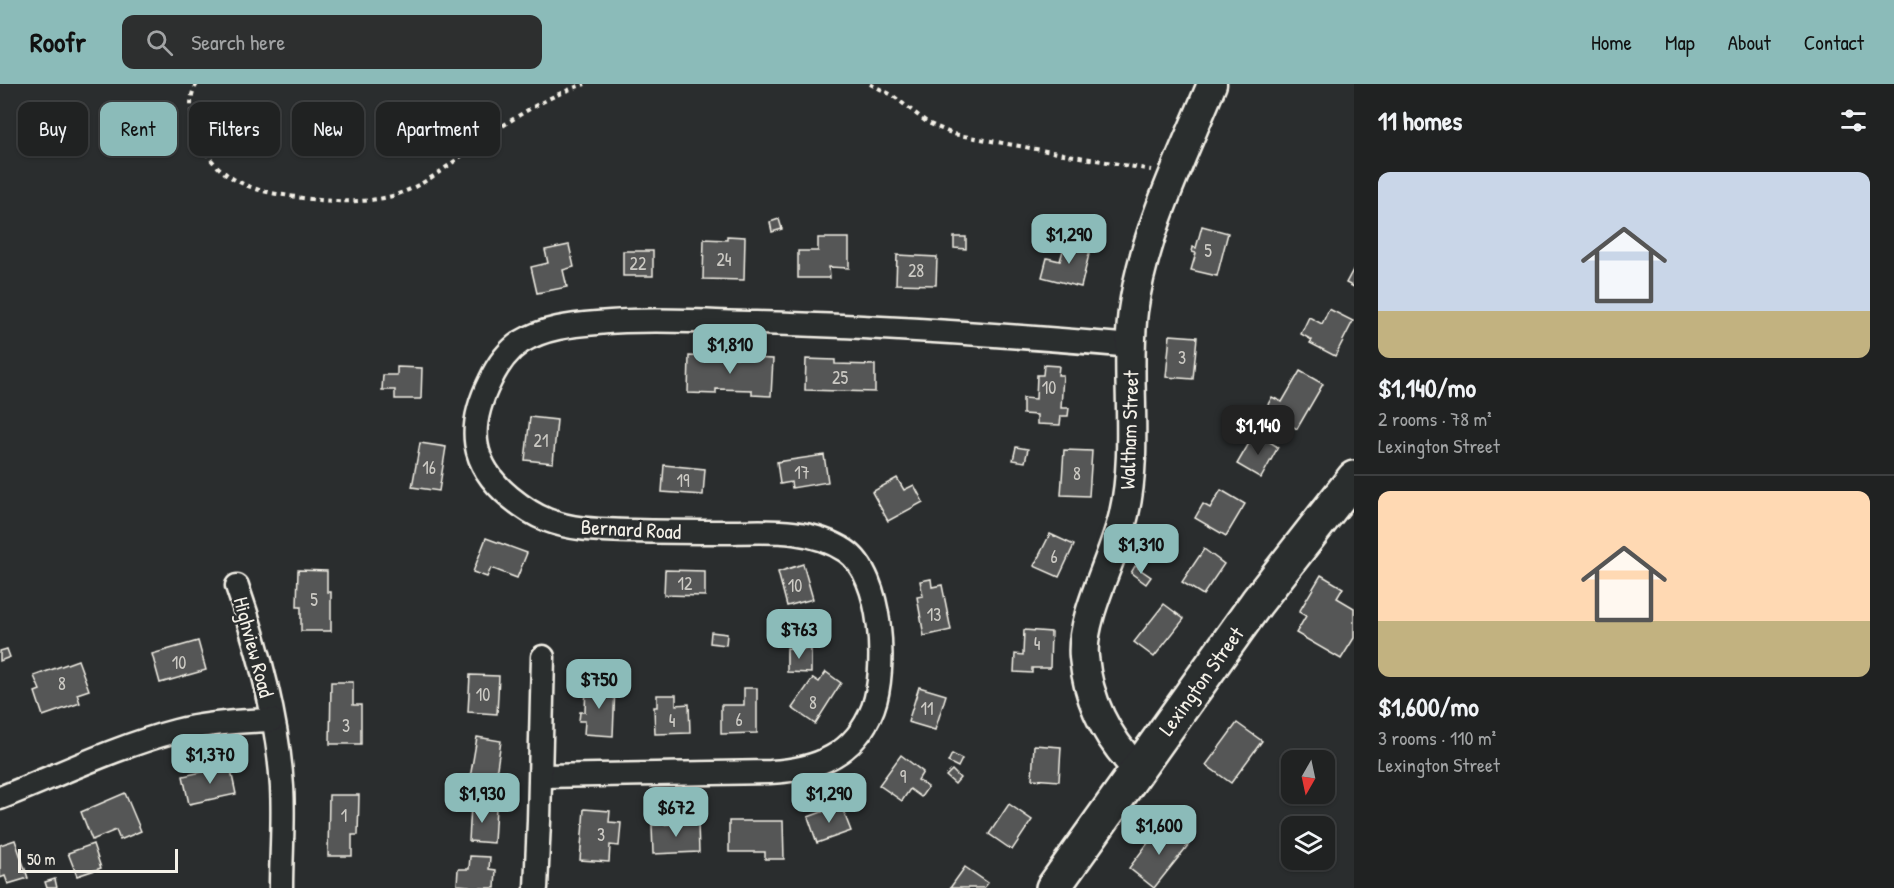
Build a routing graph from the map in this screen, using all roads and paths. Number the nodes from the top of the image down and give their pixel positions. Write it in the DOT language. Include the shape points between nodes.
graph roads {
  1 [pos="187,84"];
  2 [pos="197,84"];
  3 [pos="585,84"];
  4 [pos="870,84"];
  5 [pos="1212,84"];
  6 [pos="193,89"];
  7 [pos="1174,175"];
  8 [pos="1132,346"];
  9 [pos="1354,478"];
  10 [pos="237,586"];
  11 [pos="543,657"];
  12 [pos="272,720"];
  13 [pos="1137,770"];
  14 [pos="541,776"];
  15 [pos="0,798"];
  16 [pos="281,888"];
  17 [pos="536,888"];
  18 [pos="1053,888"];
  1 -- 6 [label="path"];
  2 -- 6 [label="path"];
  3 -- 6 [label="path" via="545,100 414,187 368,200 267,193 231,178 205,150 196,132"];
  4 -- 7 [label="path" via="892,94 928,123 953,134"];
  5 -- 7 [label="street, Waltham Street"];
  7 -- 8 [label="street, Waltham Street" via="1140,277"];
  8 -- 13 [label="street, Waltham Street" via="1128,489 1084,648 1089,682 1106,730"];
  8 -- 14 [label="street, Bernard Road" via="883,327 630,320 558,327 513,348 496,368 482,398 476,442 485,471 517,503 547,520 586,530 785,531 820,538 848,552 864,572 874,602 879,645 877,693 866,722 847,746 812,767 770,772"];
  9 -- 13 [label="main road, Lexington Street" via="1257,602"];
  10 -- 12 [label="street, Highview Road" via="262,668"];
  11 -- 14 [label="street"];
  12 -- 15 [label="street" via="203,726 151,738"];
  12 -- 16 [label="street, Highview Road" via="282,788"];
  13 -- 18 [label="main road, Lexington Street"];
  14 -- 17 [label="street"];
}
